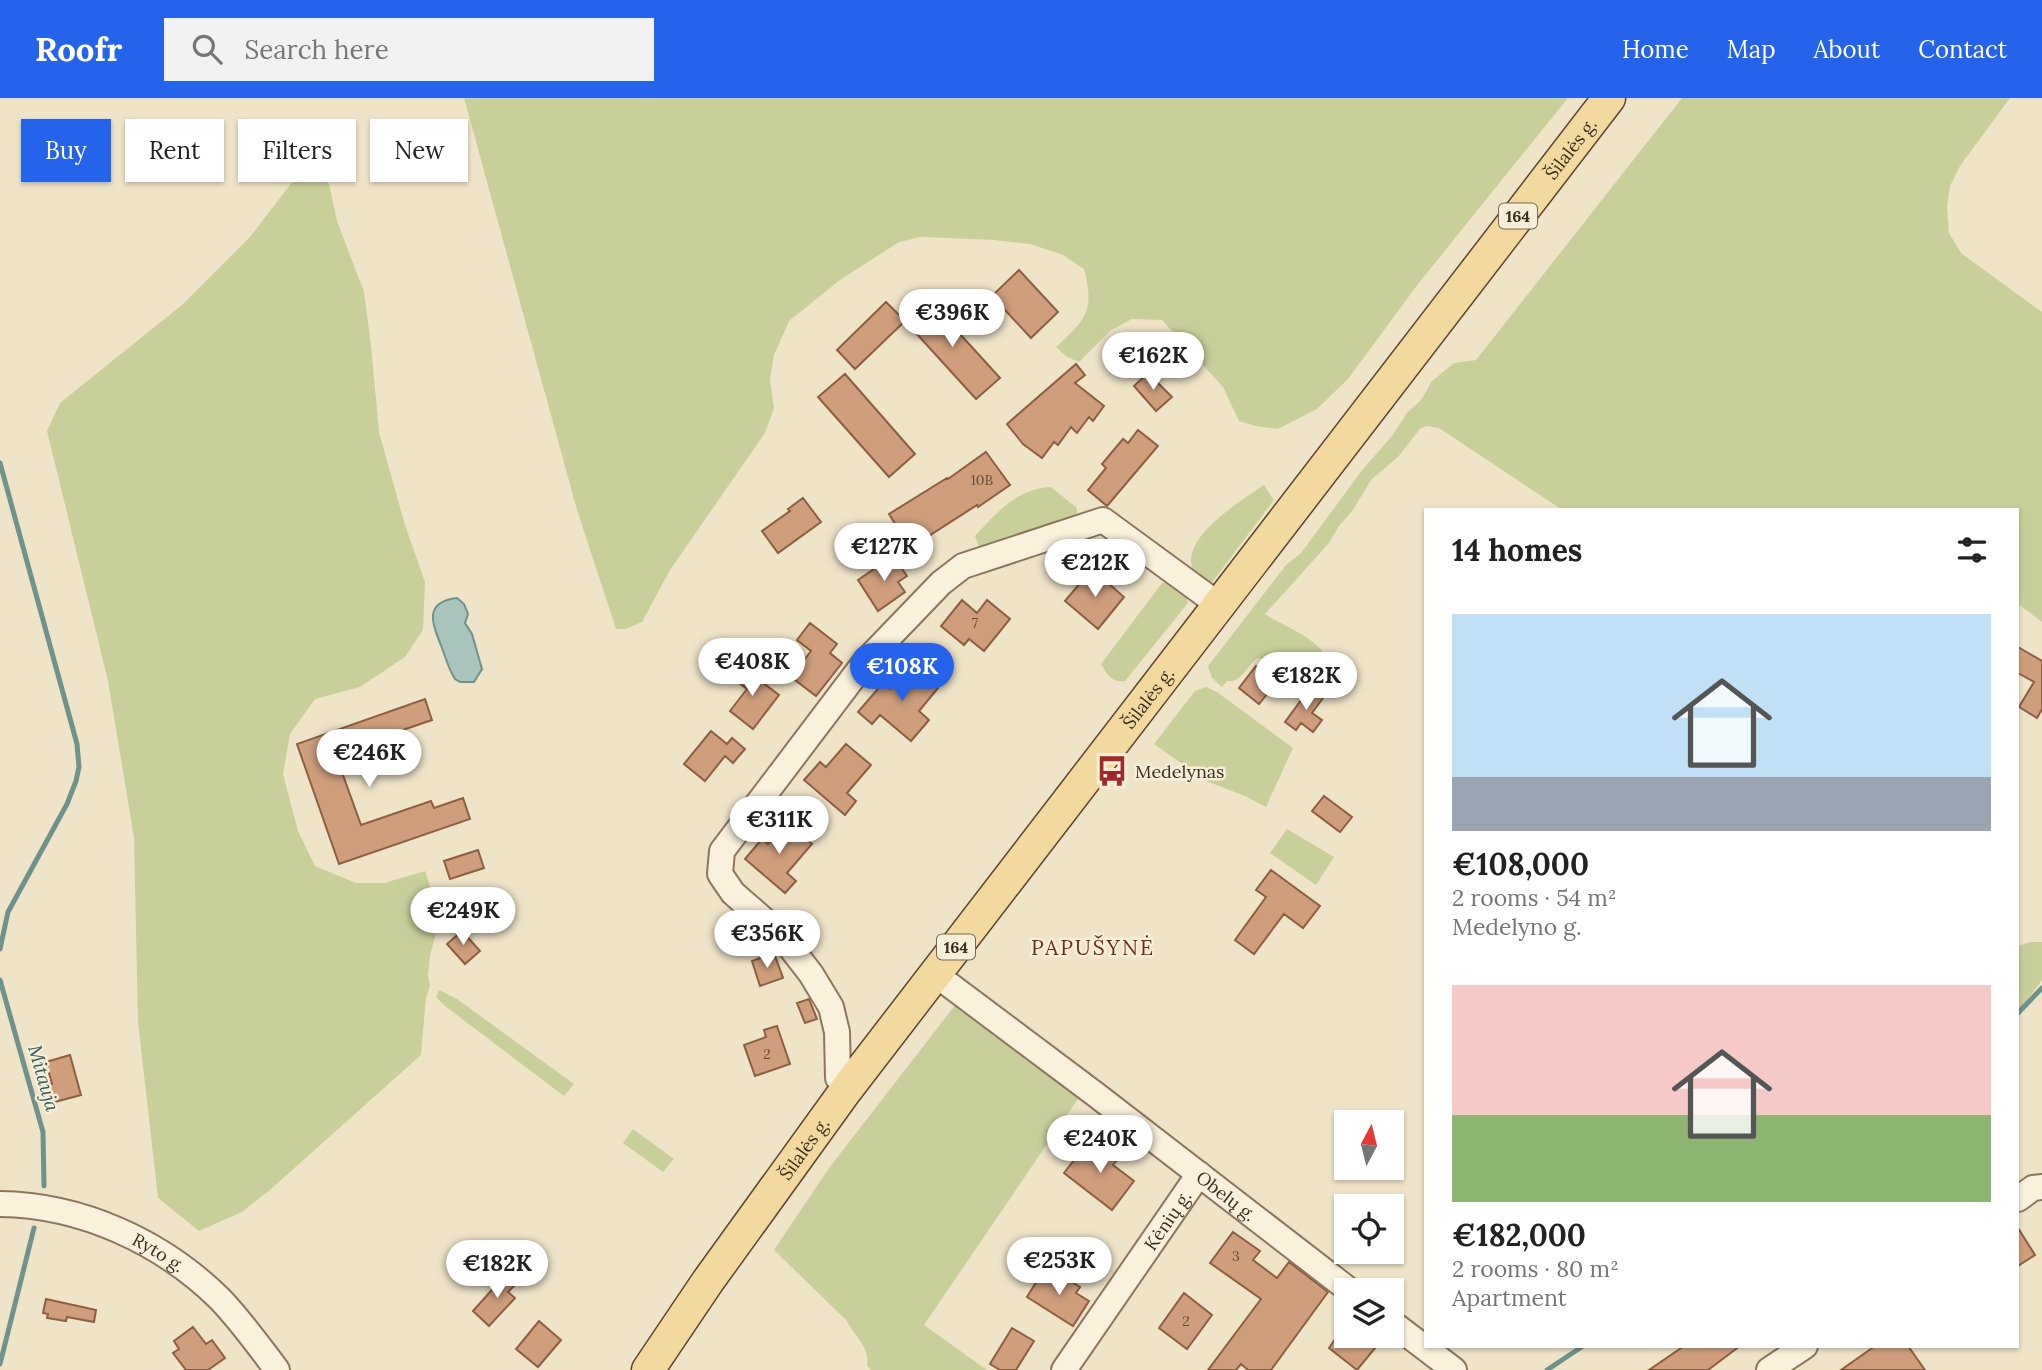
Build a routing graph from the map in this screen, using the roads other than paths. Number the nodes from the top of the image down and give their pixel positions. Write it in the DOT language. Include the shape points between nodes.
graph roads {
  1 [pos="1609,98"];
  2 [pos="1219,605"];
  3 [pos="935,974"];
  4 [pos="846,1090"];
  5 [pos="1199,1174"];
  6 [pos="2042,1187"];
  7 [pos="2019,1198"];
  8 [pos="0,1204"];
  9 [pos="1334,1278"];
  10 [pos="1404,1336"];
  11 [pos="1802,1348"];
  12 [pos="1428,1363"];
  13 [pos="277,1370"];
  14 [pos="648,1370"];
  15 [pos="1064,1370"];
  16 [pos="1454,1370"];
  17 [pos="1769,1370"];
  1 -- 2 [label="main road, Šilalės g. / 164"];
  2 -- 3 [label="main road, Šilalės g. / 164"];
  2 -- 4 [label="street" via="1103,520 963,566 941,583 856,673 722,851 720,874 733,893 780,934 831,1007 837,1032 838,1078"];
  3 -- 4 [label="main road, Šilalės g. / 164"];
  3 -- 5 [label="street, Obelų g."];
  4 -- 14 [label="main road, Šilalės g. / 164"];
  5 -- 9 [label="street, Obelų g."];
  5 -- 15 [label="street, Kėnių g."];
  6 -- 7 [label="street"];
  8 -- 13 [label="street, Ryto g." via="47,1208 128,1233 185,1269 219,1299"];
  10 -- 12 [label="street"];
  11 -- 17 [label="street"];
  12 -- 16 [label="street"];
}
